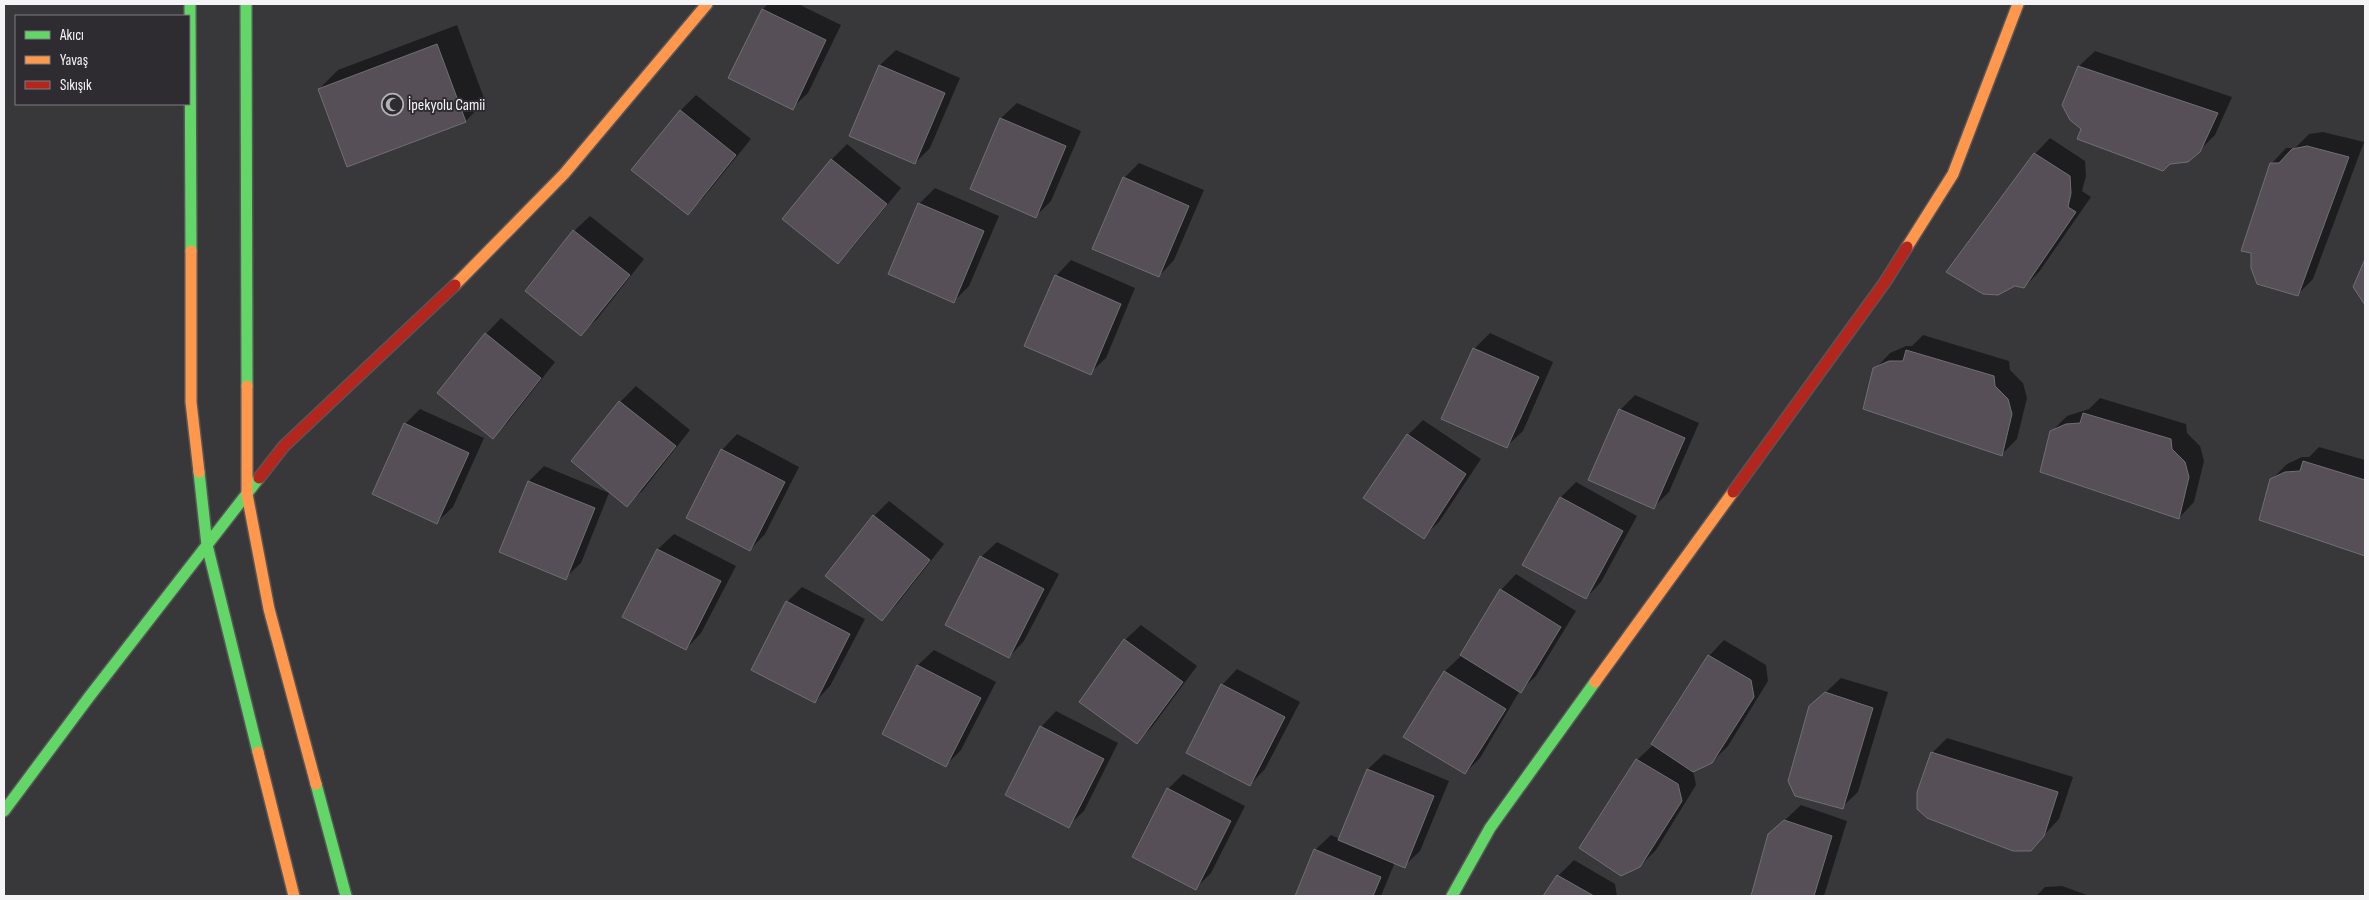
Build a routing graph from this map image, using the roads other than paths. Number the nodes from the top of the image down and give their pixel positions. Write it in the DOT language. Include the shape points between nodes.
graph roads {
  1 [pos="190,4"];
  2 [pos="246,4"];
  3 [pos="707,4"];
  4 [pos="2018,4"];
  5 [pos="247,494"];
  6 [pos="207,545"];
  7 [pos="4,811"];
  8 [pos="294,896"];
  9 [pos="346,896"];
  10 [pos="1452,896"];
  1 -- 6 [label="street" via="191,402"];
  2 -- 5 [label="street"];
  3 -- 5 [label="street" via="564,174 433,307 284,446"];
  4 -- 10 [label="street" via="1953,174 1885,282 1490,828"];
  5 -- 6 [label="street"];
  5 -- 9 [label="street" via="269,609"];
  6 -- 7 [label="street"];
  6 -- 8 [label="street"];
}
